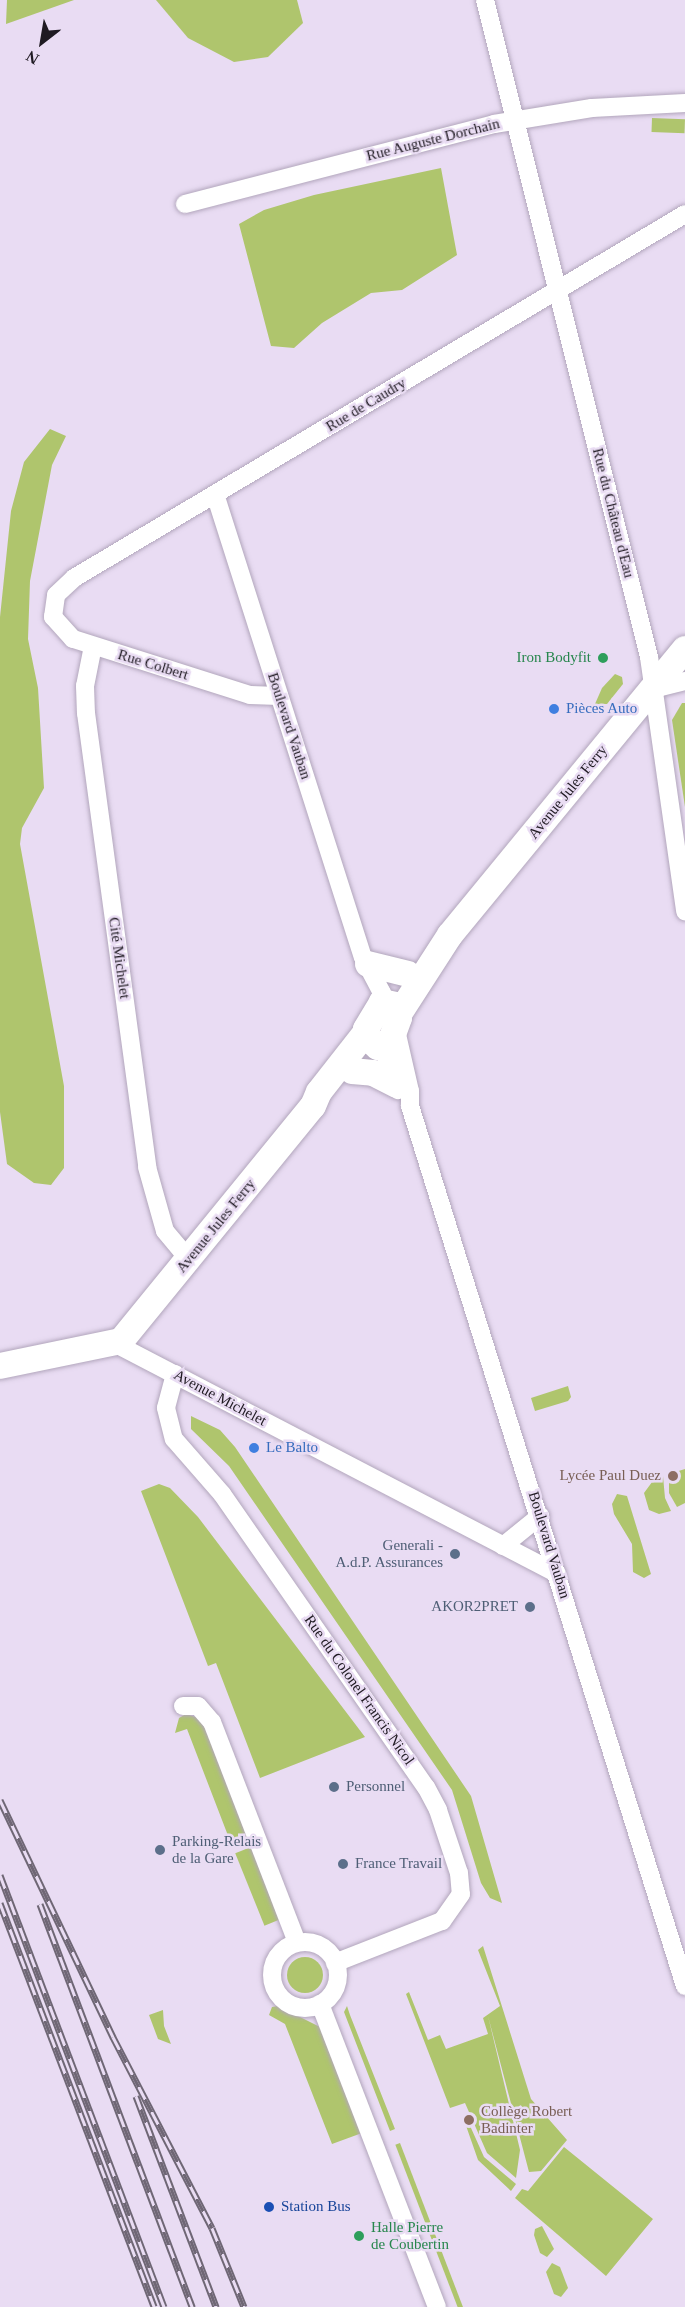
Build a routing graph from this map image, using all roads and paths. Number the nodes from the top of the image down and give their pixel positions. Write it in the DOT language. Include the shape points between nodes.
graph roads {
  1 [pos="485,0"];
  2 [pos="685,103"];
  3 [pos="515,120"];
  4 [pos="185,204"];
  5 [pos="685,214"];
  6 [pos="557,292"];
  7 [pos="215,494"];
  8 [pos="53,602"];
  9 [pos="93,646"];
  10 [pos="685,649"];
  11 [pos="685,681"];
  12 [pos="653,689"];
  13 [pos="279,696"];
  14 [pos="685,911"];
  15 [pos="450,935"];
  16 [pos="366,960"];
  17 [pos="408,974"];
  18 [pos="382,1024"];
  19 [pos="352,1071"];
  20 [pos="403,1096"];
  21 [pos="313,1106"];
  22 [pos="189,1260"];
  23 [pos="106,1346"];
  24 [pos="0,1366"];
  25 [pos="175,1374"];
  26 [pos="540,1516"];
  27 [pos="503,1546"];
  28 [pos="557,1574"];
  29 [pos="183,1706"];
  30 [pos="297,1942"];
  31 [pos="679,1942"];
  32 [pos="335,1963"];
  33 [pos="685,1986"];
  34 [pos="320,2004"];
  35 [pos="437,2307"];
  1 -- 3 [label="street, Rue du Château d'Eau"];
  2 -- 3 [label="street, Rue Auguste Dorchain" via="592,108"];
  3 -- 4 [label="street, Rue Auguste Dorchain"];
  3 -- 6 [label="street, Rue du Château d'Eau"];
  5 -- 6 [label="street, Rue de Caudry"];
  6 -- 7 [label="street, Rue de Caudry"];
  6 -- 12 [label="street, Rue du Château d'Eau" via="649,657"];
  7 -- 8 [label="street, Rue de Caudry" via="74,578"];
  7 -- 13 [label="street, Boulevard Vauban"];
  8 -- 9 [label="street, Rue Colbert" via="53,617 61,629"];
  9 -- 13 [label="street, Rue Colbert" via="250,695"];
  9 -- 22 [label="street, Cité Michelet" via="85,686 86,713 147,1167 165,1231"];
  10 -- 12 [label="main road, Avenue Jules Ferry"];
  11 -- 12 [label="street"];
  12 -- 14 [label="street, Rue du Château d'Eau"];
  12 -- 15 [label="main road, Avenue Jules Ferry"];
  13 -- 16 [label="street, Boulevard Vauban"];
  15 -- 17 [label="main road, Avenue Jules Ferry" via="431,948"];
  15 -- 18 [label="main road, Avenue Jules Ferry"];
  16 -- 17 [label="main road"];
  16 -- 18 [label="street, Boulevard Vauban"];
  17 -- 18 [label="main road, Avenue Jules Ferry" via="392,989"];
  18 -- 19 [label="main road, Avenue Jules Ferry"];
  18 -- 20 [label="street, Boulevard Vauban"];
  18 -- 21 [label="main road, Avenue Jules Ferry" via="319,1092"];
  19 -- 20 [label="main road" via="373,1073"];
  19 -- 21 [label="main road, Avenue Jules Ferry"];
  20 -- 26 [label="street, Boulevard Vauban"];
  21 -- 22 [label="main road, Avenue Jules Ferry"];
  22 -- 23 [label="main road, Avenue Jules Ferry"];
  23 -- 24 [label="main road"];
  23 -- 25 [label="street, Avenue Michelet"];
  25 -- 27 [label="street, Avenue Michelet"];
  25 -- 32 [label="street, Rue du Colonel Francis Nicol" via="166,1408 174,1439 222,1494 426,1787 438,1810 461,1882 456,1906 436,1925"];
  26 -- 27 [label="street"];
  26 -- 28 [label="street, Boulevard Vauban"];
  27 -- 28 [label="street, Avenue Michelet"];
  28 -- 31 [label="street, Boulevard Vauban"];
  29 -- 30 [label="street" via="198,1706 212,1722"];
  30 -- 32 [label="street" via="320,1945"];
  30 -- 34 [label="street" via="274,1961 275,1988 294,2006"];
  31 -- 33 [label="street, Boulevard Vauban"];
  32 -- 34 [label="street" via="336,1986"];
  34 -- 35 [label="street"];
}
